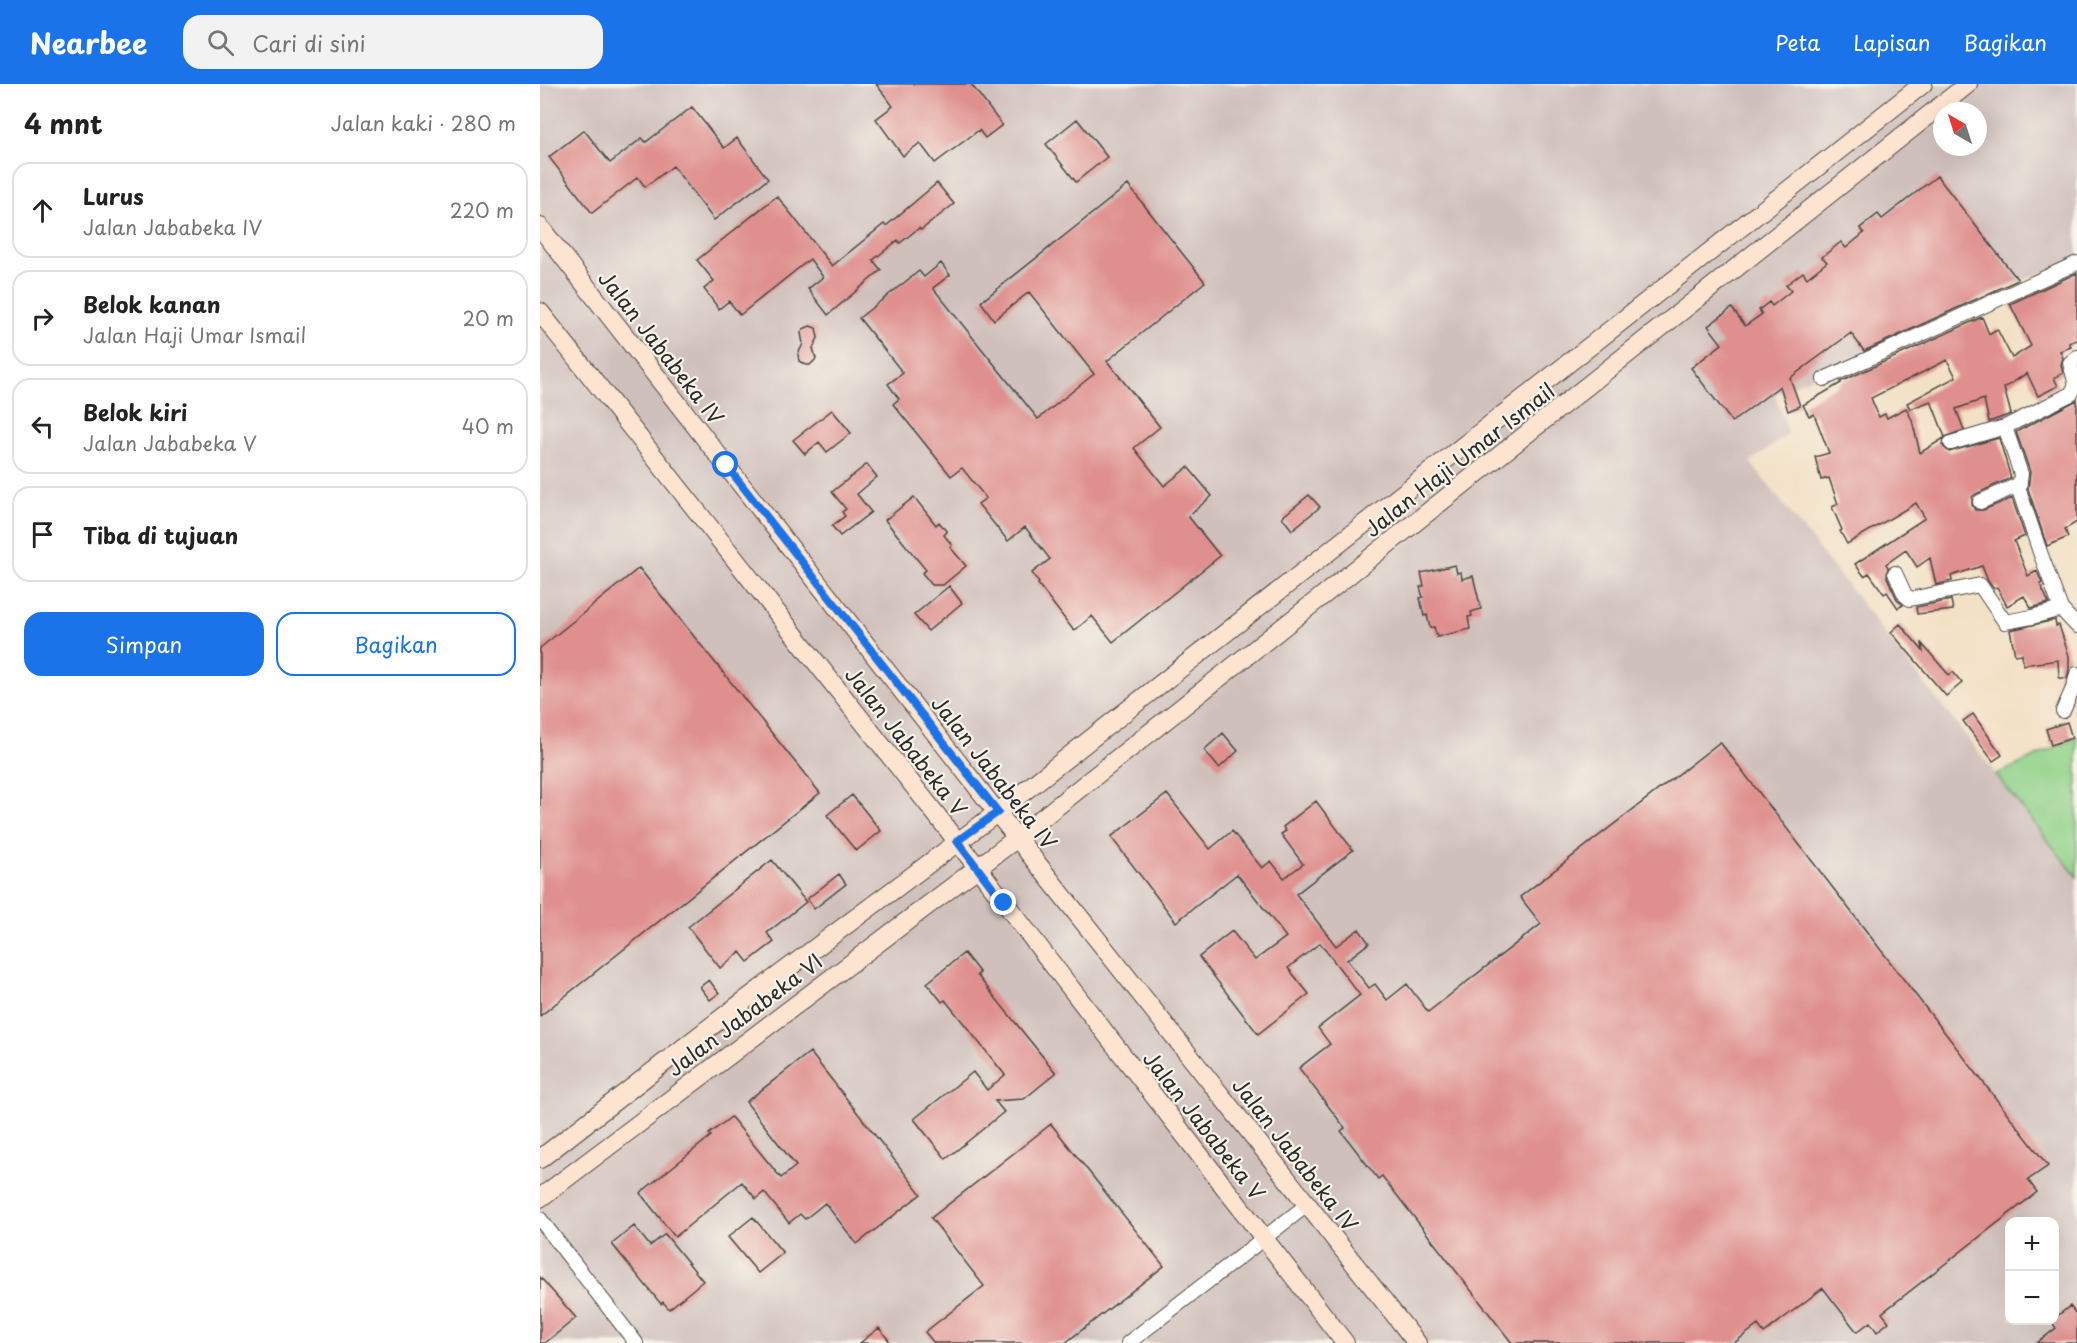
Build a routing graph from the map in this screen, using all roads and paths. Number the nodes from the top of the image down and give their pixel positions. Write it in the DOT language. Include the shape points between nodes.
graph roads {
  1 [pos="1923,84"];
  2 [pos="1977,84"];
  3 [pos="1963,89"];
  4 [pos="540,227"];
  5 [pos="2077,263"];
  6 [pos="540,312"];
  7 [pos="2077,357"];
  8 [pos="1824,379"];
  9 [pos="2005,427"];
  10 [pos="1951,444"];
  11 [pos="2018,485"];
  12 [pos="1980,502"];
  13 [pos="1895,573"];
  14 [pos="2061,609"];
  15 [pos="2077,626"];
  16 [pos="2077,674"];
  17 [pos="2063,711"];
  18 [pos="998,812"];
  19 [pos="1017,838"];
  20 [pos="957,841"];
  21 [pos="976,867"];
  22 [pos="540,1159"];
  23 [pos="540,1198"];
  24 [pos="1307,1205"];
  25 [pos="540,1219"];
  26 [pos="1264,1239"];
  27 [pos="636,1343"];
  28 [pos="1128,1343"];
  29 [pos="1345,1343"];
  30 [pos="1417,1343"];
  1 -- 18 [label="street, Jalan Haji Umar Ismail"];
  2 -- 3 [label="street"];
  3 -- 19 [label="street, Jalan Haji Umar Ismail"];
  4 -- 18 [label="street, Jalan Jababeka IV"];
  5 -- 8 [label="street"];
  6 -- 20 [label="street, Jalan Jababeka V"];
  7 -- 9 [label="street" via="2070,363 2076,385 2071,394"];
  9 -- 10 [label="street"];
  9 -- 11 [label="street" via="2021,474"];
  11 -- 12 [label="street"];
  11 -- 14 [label="street"];
  13 -- 14 [label="street" via="1910,598 1980,585 2005,622"];
  14 -- 15 [label="street"];
  16 -- 17 [label="street"];
  18 -- 19 [label="street, Jalan Jababeka IV"];
  18 -- 20 [label="street, Jalan Haji Umar Ismail"];
  19 -- 21 [label="street, Jalan Haji Umar Ismail"];
  19 -- 24 [label="street, Jalan Jababeka IV"];
  20 -- 21 [label="street, Jalan Jababeka V"];
  20 -- 22 [label="street, Jalan Jababeka VI"];
  21 -- 23 [label="street, Jalan Jababeka VI"];
  21 -- 26 [label="street, Jalan Jababeka V"];
  24 -- 26 [label="street"];
  24 -- 30 [label="street, Jalan Jababeka IV"];
  25 -- 27 [label="street"];
  26 -- 28 [label="street"];
  26 -- 29 [label="street, Jalan Jababeka V"];
}
